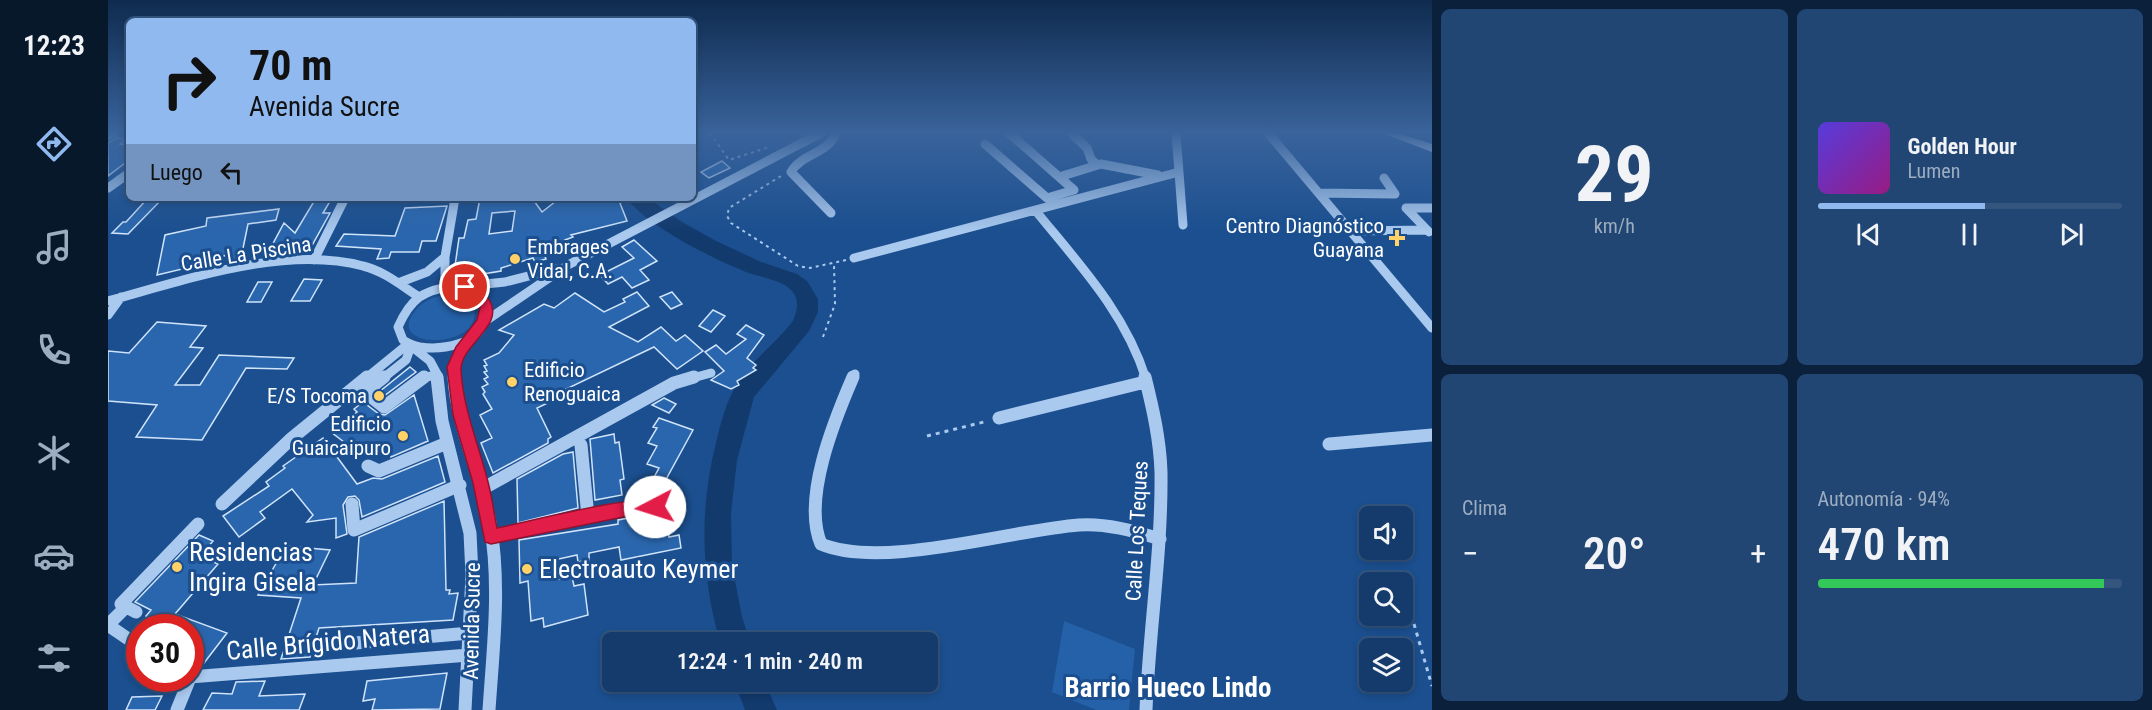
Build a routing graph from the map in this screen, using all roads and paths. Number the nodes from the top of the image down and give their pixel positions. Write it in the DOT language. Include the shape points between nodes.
graph roads {
  1 [pos="759,166"];
  2 [pos="794,166"];
  3 [pos="1010,166"];
  4 [pos="1047,166"];
  5 [pos="1093,166"];
  6 [pos="1104,166"];
  7 [pos="1179,166"];
  8 [pos="1296,166"];
  9 [pos="791,171"];
  10 [pos="1179,172"];
  11 [pos="126,175"];
  12 [pos="1164,176"];
  13 [pos="1059,177"];
  14 [pos="1384,178"];
  15 [pos="108,188"];
  16 [pos="1319,193"];
  17 [pos="696,199"];
  18 [pos="344,201"];
  19 [pos="454,201"];
  20 [pos="693,201"];
  21 [pos="1432,208"];
  22 [pos="1035,210"];
  23 [pos="831,213"];
  24 [pos="1183,225"];
  25 [pos="1350,231"];
  26 [pos="1430,232"];
  27 [pos="445,257"];
  28 [pos="854,258"];
  29 [pos="314,260"];
  30 [pos="834,263"];
  31 [pos="568,265"];
  32 [pos="398,283"];
  33 [pos="450,287"];
  34 [pos="121,297"];
  35 [pos="419,297"];
  36 [pos="108,300"];
  37 [pos="108,315"];
  38 [pos="481,326"];
  39 [pos="1432,328"];
  40 [pos="823,337"];
  41 [pos="409,345"];
  42 [pos="711,373"];
  43 [pos="437,374"];
  44 [pos="855,374"];
  45 [pos="1145,382"];
  46 [pos="999,418"];
  47 [pos="1432,435"];
  48 [pos="927,436"];
  49 [pos="447,443"];
  50 [pos="1329,444"];
  51 [pos="581,445"];
  52 [pos="368,466"];
  53 [pos="460,485"];
  54 [pos="482,489"];
  55 [pos="222,504"];
  56 [pos="352,504"];
  57 [pos="655,507"];
  58 [pos="588,517"];
  59 [pos="198,524"];
  60 [pos="491,537"];
  61 [pos="1160,539"];
  62 [pos="1414,624"];
  63 [pos="108,625"];
  64 [pos="470,633"];
  65 [pos="126,637"];
  66 [pos="321,646"];
  67 [pos="469,655"];
  68 [pos="204,677"];
  69 [pos="1432,686"];
  70 [pos="184,692"];
  71 [pos="177,710"];
  72 [pos="465,710"];
  73 [pos="489,710"];
  74 [pos="1146,710"];
  1 -- 17 [label="street, Avenida Sucre"];
  2 -- 9 [label="street"];
  3 -- 13 [label="street" via="1047,198 1074,190"];
  4 -- 13 [label="street"];
  5 -- 13 [label="street"];
  6 -- 12 [label="street"];
  7 -- 10 [label="street"];
  8 -- 16 [label="street"];
  9 -- 23 [label="street"];
  9 -- 30 [label="path" via="734,204 727,216 731,223 798,266"];
  10 -- 12 [label="street"];
  10 -- 24 [label="street"];
  11 -- 15 [label="street"];
  12 -- 22 [label="street"];
  14 -- 16 [label="street" via="1395,194"];
  16 -- 25 [label="street"];
  18 -- 29 [label="street"];
  19 -- 27 [label="street"];
  20 -- 31 [label="street, Avenida Sucre"];
  21 -- 26 [label="street" via="1406,208"];
  22 -- 28 [label="street"];
  22 -- 45 [label="street, Calle Los Teques" via="1104,295 1131,342"];
  25 -- 26 [label="street"];
  25 -- 39 [label="street"];
  27 -- 32 [label="street" via="427,272"];
  27 -- 33 [label="street"];
  28 -- 30 [label="path"];
  29 -- 32 [label="street, Calle La Piscina" via="365,266"];
  29 -- 34 [label="street, Calle La Piscina" via="225,271"];
  30 -- 40 [label="path" via="835,304"];
  31 -- 33 [label="street, Avenida Sucre" via="505,282"];
  31 -- 38 [label="street, Avenida Sucre"];
  32 -- 35 [label="street, Calle La Piscina"];
  33 -- 35 [label="street"];
  33 -- 38 [label="street" via="473,290 484,300 486,314"];
  34 -- 36 [label="street, Calle La Piscina"];
  34 -- 37 [label="street"];
  35 -- 41 [label="street" via="408,305 399,320 400,335"];
  38 -- 41 [label="street" via="462,342 441,350"];
  38 -- 54 [label="street, Avenida Sucre" via="460,350 454,367 460,415"];
  41 -- 43 [label="street" via="430,361"];
  41 -- 43 [label="street" via="406,360 364,392 384,407 422,378"];
  41 -- 55 [label="street" via="292,438"];
  42 -- 54 [label="street" via="674,383"];
  43 -- 49 [label="street, Avenida Sucre"];
  44 -- 61 [label="street" via="838,412 818,485 814,531 820,544 828,549 872,552 1080,525 1119,527"];
  45 -- 46 [label="street"];
  45 -- 61 [label="street, Calle Los Teques" via="1163,473"];
  46 -- 48 [label="path"];
  47 -- 50 [label="street"];
  49 -- 52 [label="street" via="379,471"];
  49 -- 53 [label="street, Avenida Sucre"];
  51 -- 58 [label="street"];
  53 -- 56 [label="street" via="354,530"];
  53 -- 64 [label="street, Avenida Sucre" via="470,533"];
  54 -- 60 [label="street, Avenida Sucre"];
  57 -- 58 [label="street"];
  58 -- 60 [label="street"];
  59 -- 63 [label="street" via="121,604 131,610"];
  60 -- 73 [label="street, Avenida Sucre"];
  61 -- 74 [label="street, Calle Los Teques" via="1147,657"];
  62 -- 69 [label="path"];
  63 -- 65 [label="street"];
  64 -- 66 [label="street"];
  64 -- 67 [label="street, Avenida Sucre"];
  67 -- 68 [label="street, Calle Brígido Natera"];
  67 -- 72 [label="street, Avenida Sucre"];
  70 -- 71 [label="street"];
}
